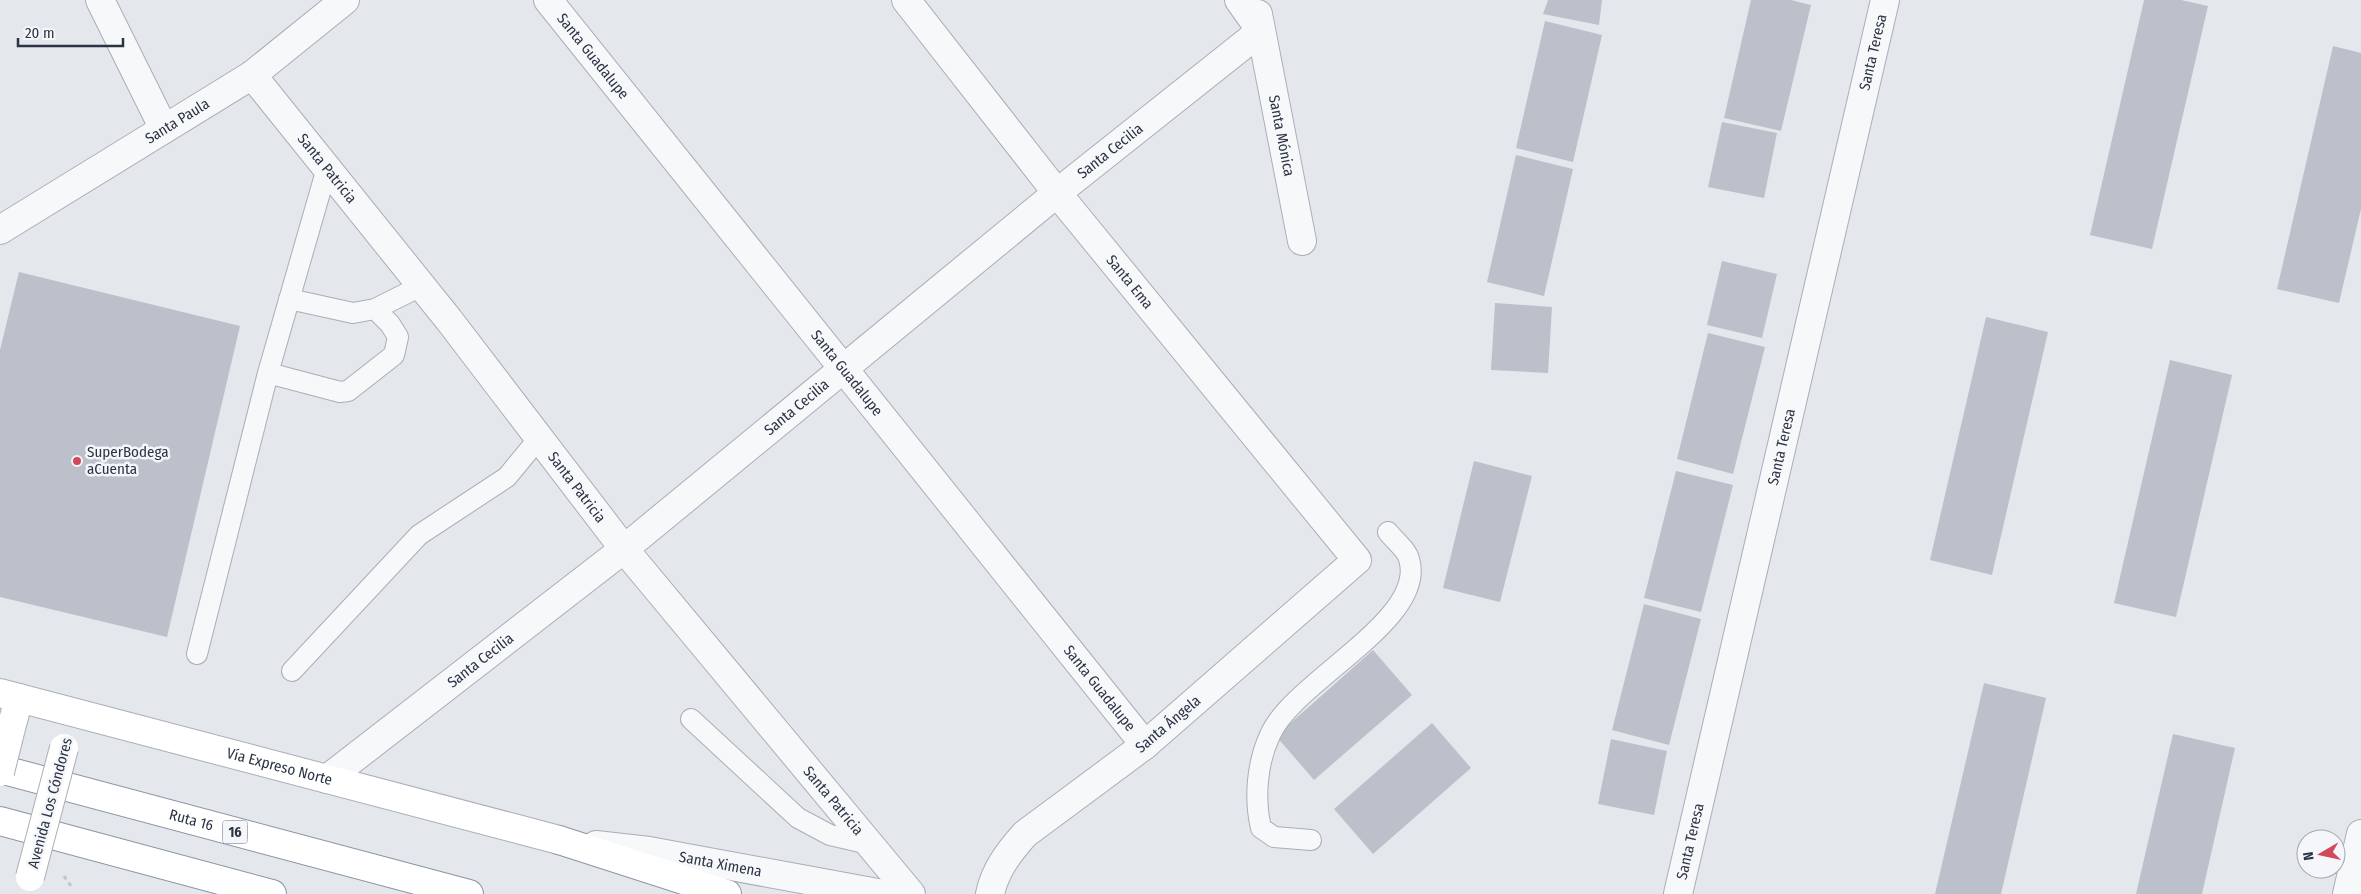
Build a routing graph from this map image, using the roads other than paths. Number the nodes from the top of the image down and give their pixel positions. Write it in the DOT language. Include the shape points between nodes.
graph roads {
  1 [pos="100,0"];
  2 [pos="345,0"];
  3 [pos="548,0"];
  4 [pos="906,0"];
  5 [pos="1239,0"];
  6 [pos="1256,0"];
  7 [pos="1885,0"];
  8 [pos="1261,31"];
  9 [pos="252,75"];
  10 [pos="164,129"];
  11 [pos="327,168"];
  12 [pos="1057,193"];
  13 [pos="0,230"];
  14 [pos="1302,241"];
  15 [pos="421,286"];
  16 [pos="289,299"];
  17 [pos="375,309"];
  18 [pos="843,370"];
  19 [pos="268,373"];
  20 [pos="539,438"];
  21 [pos="1388,532"];
  22 [pos="624,549"];
  23 [pos="1357,560"];
  24 [pos="197,654"];
  25 [pos="292,671"];
  26 [pos="9,695"];
  27 [pos="74,712"];
  28 [pos="691,719"];
  29 [pos="1145,745"];
  30 [pos="0,771"];
  31 [pos="327,779"];
  32 [pos="0,821"];
  33 [pos="2361,834"];
  34 [pos="559,840"];
  35 [pos="1311,840"];
  36 [pos="868,844"];
  37 [pos="28,885"];
  38 [pos="272,894"];
  39 [pos="469,894"];
  40 [pos="727,894"];
  41 [pos="883,894"];
  42 [pos="910,894"];
  43 [pos="990,894"];
  44 [pos="1678,894"];
  45 [pos="2347,894"];
  1 -- 10 [label="street"];
  2 -- 9 [label="street, Santa Paula"];
  3 -- 18 [label="street, Santa Guadalupe"];
  4 -- 12 [label="street, Santa Ema"];
  5 -- 8 [label="street, Santa Mónica"];
  6 -- 8 [label="street, Santa Mónica"];
  7 -- 44 [label="street, Santa Teresa"];
  8 -- 12 [label="street, Santa Cecilia"];
  8 -- 14 [label="street, Santa Mónica"];
  9 -- 10 [label="street, Santa Paula"];
  9 -- 11 [label="street, Santa Patricia"];
  10 -- 13 [label="street, Santa Paula"];
  11 -- 15 [label="street, Santa Patricia"];
  11 -- 16 [label="lane"];
  12 -- 18 [label="street, Santa Cecilia"];
  12 -- 23 [label="street, Santa Ema"];
  15 -- 17 [label="lane"];
  15 -- 20 [label="street, Santa Patricia"];
  16 -- 17 [label="lane" via="353,313"];
  16 -- 19 [label="lane"];
  17 -- 19 [label="lane" via="398,337 394,356 354,388 340,392"];
  18 -- 22 [label="street, Santa Cecilia"];
  18 -- 29 [label="street, Santa Guadalupe"];
  19 -- 24 [label="lane"];
  20 -- 22 [label="street, Santa Patricia"];
  20 -- 25 [label="lane" via="507,477 419,535"];
  21 -- 35 [label="lane" via="1409,558 1410,587 1400,605 1289,707 1270,734 1264,756 1257,788 1261,828 1274,837"];
  22 -- 31 [label="street, Santa Cecilia"];
  22 -- 36 [label="street, Santa Patricia"];
  23 -- 29 [label="street, Santa Ángela"];
  26 -- 27 [label="main road, Vía Expreso Norte"];
  26 -- 30 [label="main road, bridge" via="9,736"];
  27 -- 31 [label="main road, Vía Expreso Norte"];
  27 -- 37 [label="main road, Avenida Los Cóndores, bridge"];
  28 -- 36 [label="lane" via="798,818 830,834"];
  29 -- 43 [label="street, Santa Ángela" via="1025,834 1009,851"];
  30 -- 39 [label="main road, Ruta 16 / 16"];
  31 -- 34 [label="main road, Vía Expreso Norte"];
  32 -- 38 [label="main road"];
  33 -- 45 [label="street"];
  34 -- 40 [label="main road, Vía Expreso Norte"];
  34 -- 41 [label="street, Santa Ximena" via="649,852"];
  36 -- 42 [label="street, Santa Patricia"];
}
